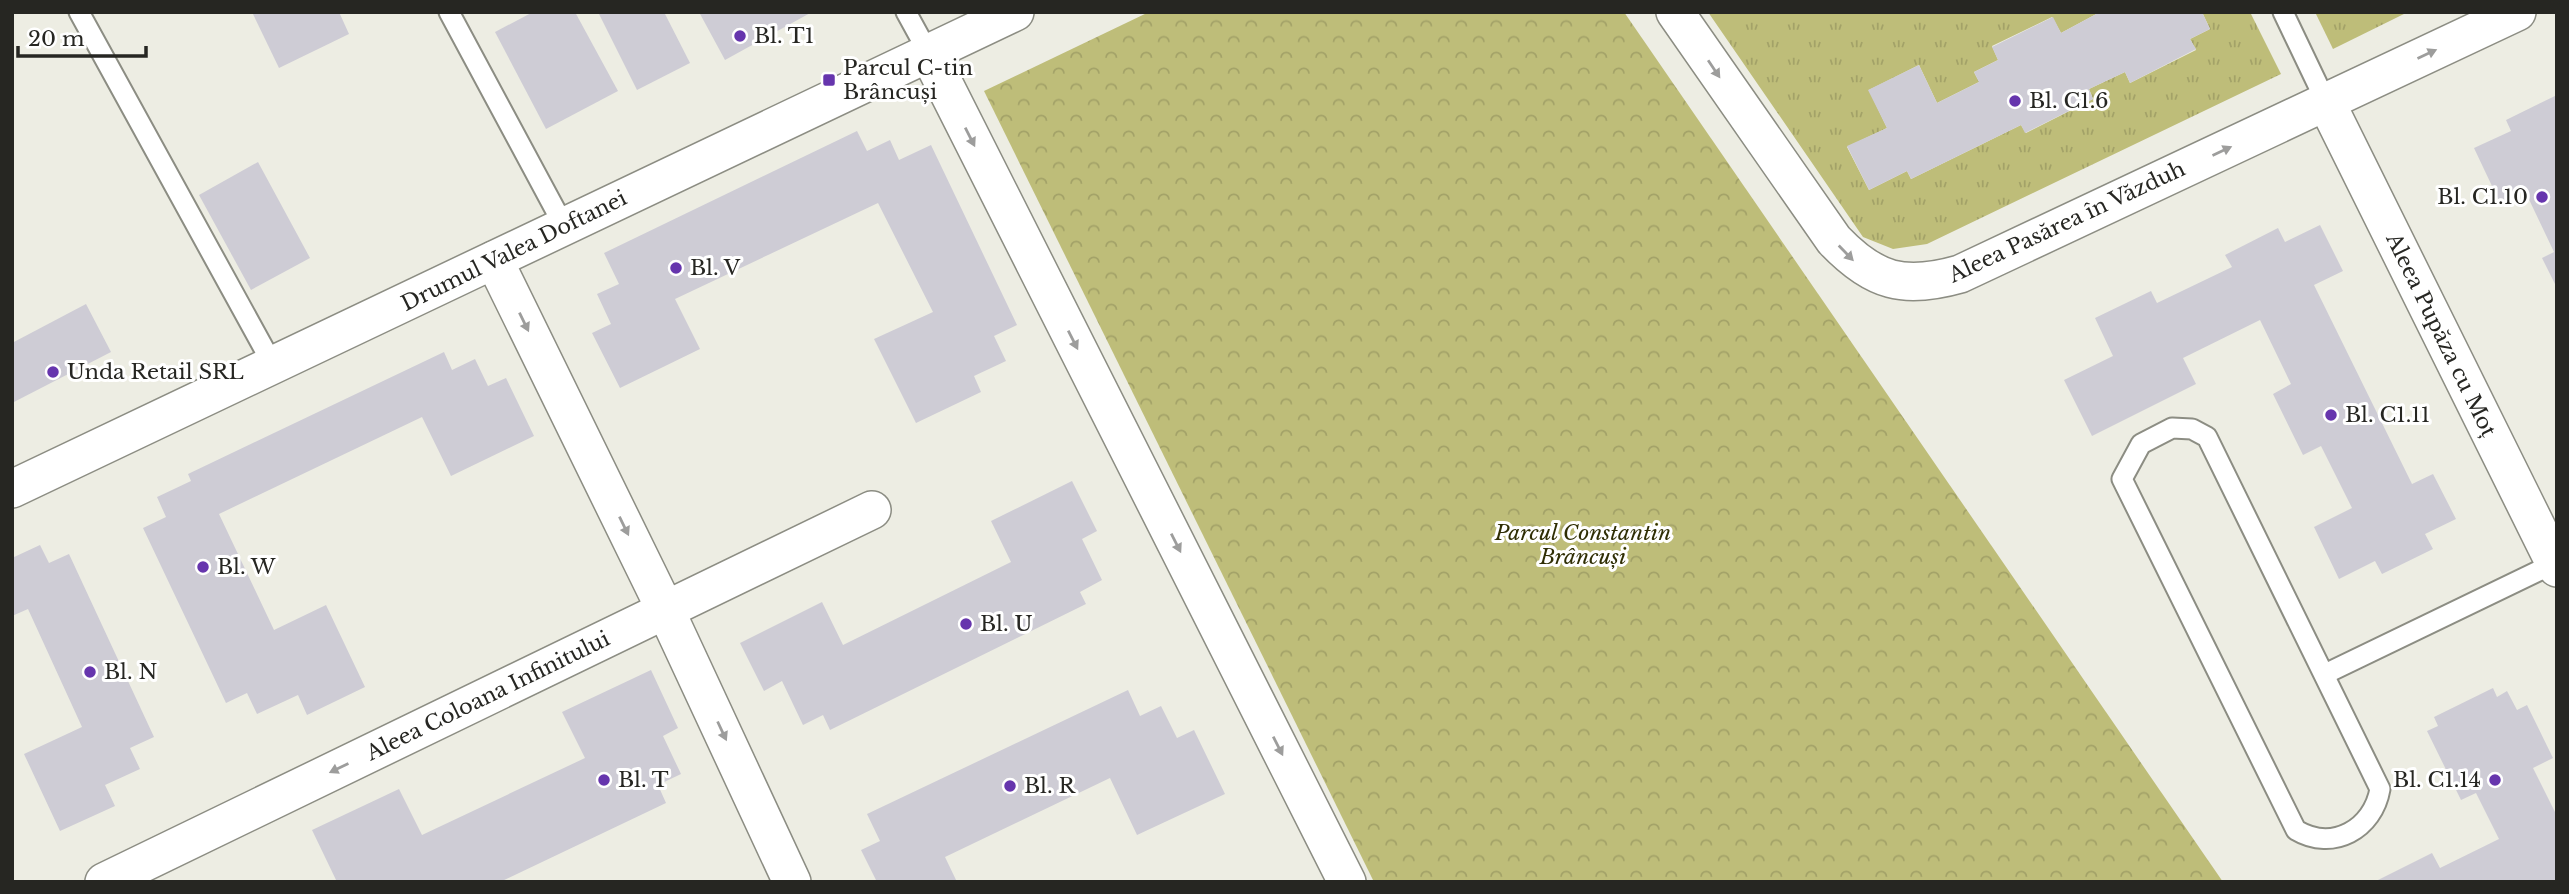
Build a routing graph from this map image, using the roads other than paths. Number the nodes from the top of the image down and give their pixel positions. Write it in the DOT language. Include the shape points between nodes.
graph roads {
  1 [pos="79,12"];
  2 [pos="449,12"];
  3 [pos="906,12"];
  4 [pos="1015,12"];
  5 [pos="1675,12"];
  6 [pos="2283,12"];
  7 [pos="2517,12"];
  8 [pos="968,22"];
  9 [pos="929,54"];
  10 [pos="2326,102"];
  11 [pos="564,226"];
  12 [pos="494,260"];
  13 [pos="273,365"];
  14 [pos="12,489"];
  15 [pos="872,510"];
  16 [pos="2556,564"];
  17 [pos="665,609"];
  18 [pos="2325,674"];
  19 [pos="104,882"];
  20 [pos="792,882"];
  21 [pos="1347,882"];
  1 -- 13 [label="lane"];
  2 -- 11 [label="lane"];
  3 -- 9 [label="lane"];
  4 -- 8 [label="street, Drumul Valea Doftanei"];
  5 -- 10 [label="street, Aleea Pasărea în Văzduh, one-way" via="1834,240 1858,265 1905,283 1933,282 1960,274"];
  6 -- 10 [label="lane"];
  10 -- 7 [label="street, Aleea Pasărea în Văzduh, one-way"];
  8 -- 9 [label="street, Drumul Valea Doftanei"];
  9 -- 11 [label="street, Drumul Valea Doftanei"];
  9 -- 21 [label="street, one-way"];
  10 -- 16 [label="street, Aleea Pupăza cu Moț"];
  11 -- 12 [label="street, Drumul Valea Doftanei"];
  12 -- 13 [label="street, Drumul Valea Doftanei"];
  12 -- 17 [label="street, one-way"];
  13 -- 14 [label="street, Drumul Valea Doftanei"];
  15 -- 17 [label="street, Aleea Coloana Infinitului"];
  16 -- 18 [label="lane"];
  17 -- 19 [label="street, Aleea Coloana Infinitului, one-way"];
  17 -- 20 [label="street, one-way"];
  18 -- 18 [label="lane" via="2380,789 2377,806 2360,826 2336,839 2311,839 2296,830 2122,479 2141,444 2172,428 2192,429 2207,437"];
}
